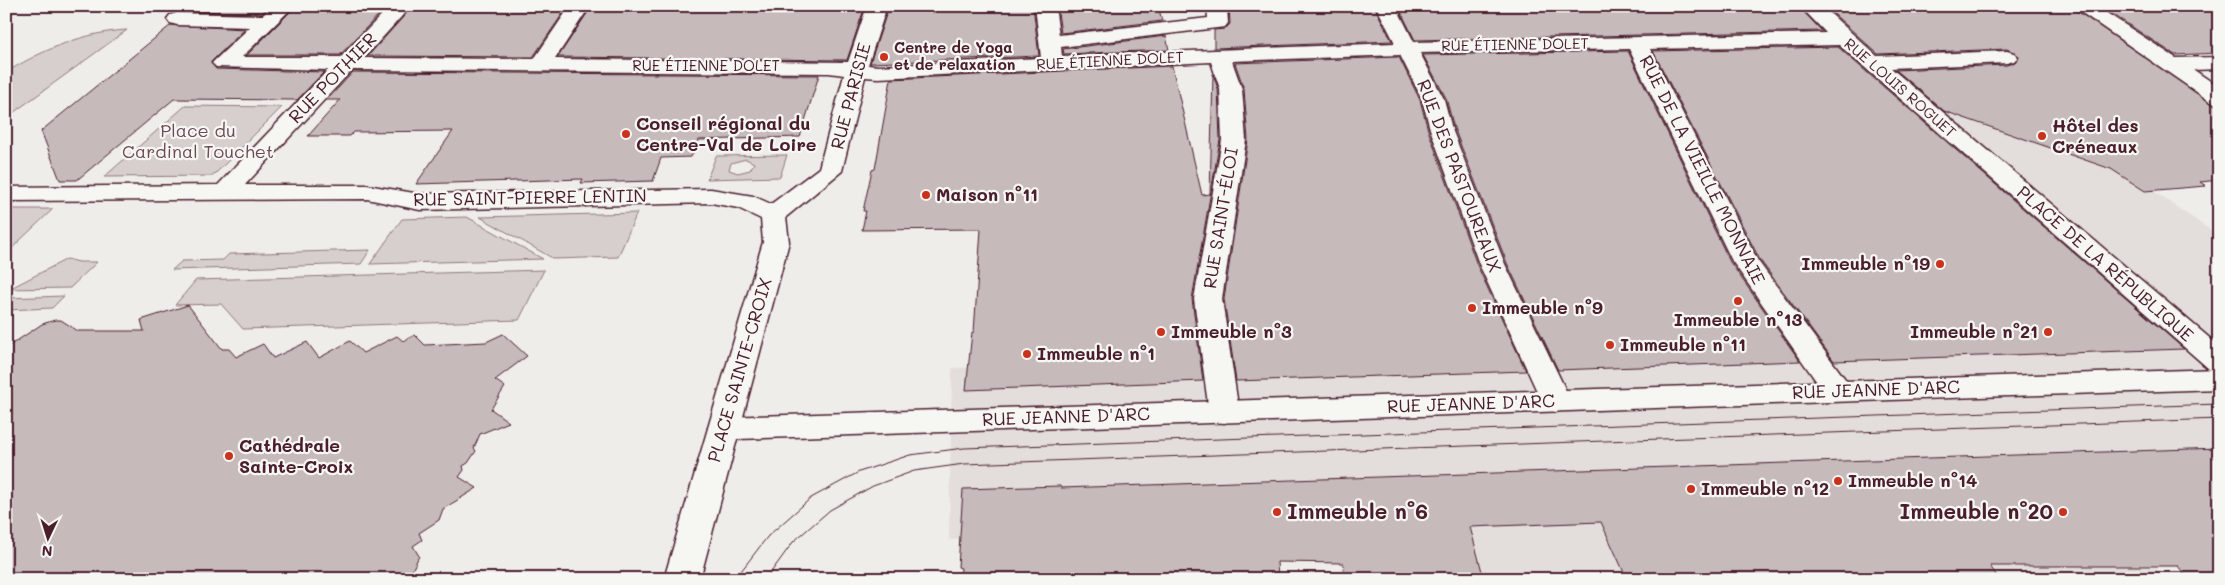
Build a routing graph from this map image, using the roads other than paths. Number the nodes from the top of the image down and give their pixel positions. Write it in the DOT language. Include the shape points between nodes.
graph roads {
  1 [pos="284,6"];
  2 [pos="401,6"];
  3 [pos="580,6"];
  4 [pos="877,6"];
  5 [pos="1045,6"];
  6 [pos="1217,6"];
  7 [pos="1386,6"];
  8 [pos="1810,6"];
  9 [pos="2082,6"];
  10 [pos="177,19"];
  11 [pos="268,20"];
  12 [pos="1844,39"];
  13 [pos="1050,42"];
  14 [pos="1637,44"];
  15 [pos="1408,48"];
  16 [pos="1219,55"];
  17 [pos="2007,57"];
  18 [pos="1872,63"];
  19 [pos="2219,63"];
  20 [pos="1053,64"];
  21 [pos="2172,64"];
  22 [pos="347,65"];
  23 [pos="540,65"];
  24 [pos="856,69"];
  25 [pos="2219,97"];
  26 [pos="1992,167"];
  27 [pos="224,193"];
  28 [pos="6,194"];
  29 [pos="773,215"];
  30 [pos="2219,362"];
  31 [pos="2219,378"];
  32 [pos="1840,391"];
  33 [pos="1556,401"];
  34 [pos="1224,412"];
  35 [pos="724,428"];
  36 [pos="682,579"];
  1 -- 11 [label="street"];
  2 -- 22 [label="street, RUE POTHIER"];
  3 -- 23 [label="street"];
  4 -- 24 [label="street, RUE PARISIE"];
  5 -- 13 [label="street"];
  6 -- 13 [label="street" via="1218,23"];
  7 -- 15 [label="street, RUE DES PASTOUREAUX"];
  8 -- 12 [label="street, RUE LOUIS ROGUET"];
  9 -- 21 [label="street"];
  10 -- 11 [label="street"];
  11 -- 22 [label="street, RUE ÉTIENNE DOLET" via="223,63"];
  12 -- 14 [label="street, RUE ÉTIENNE DOLET"];
  12 -- 18 [label="street, RUE LOUIS ROGUET"];
  13 -- 20 [label="street"];
  14 -- 15 [label="street, RUE ÉTIENNE DOLET"];
  14 -- 32 [label="street, RUE DE LA VIEILLE MONNAIE" via="1745,261"];
  15 -- 16 [label="street, RUE ÉTIENNE DOLET"];
  15 -- 33 [label="street, RUE DES PASTOUREAUX" via="1433,99 1441,129 1492,264"];
  16 -- 20 [label="street, RUE ÉTIENNE DOLET"];
  16 -- 34 [label="street, RUE SAINT-ÉLOI" via="1231,90 1234,140 1208,298"];
  17 -- 18 [label="street"];
  18 -- 26 [label="street, RUE LOUIS ROGUET"];
  19 -- 21 [label="street"];
  20 -- 24 [label="street, RUE ÉTIENNE DOLET" via="878,72"];
  21 -- 25 [label="street"];
  22 -- 23 [label="street, RUE ÉTIENNE DOLET"];
  22 -- 27 [label="street, RUE POTHIER"];
  23 -- 24 [label="street, RUE ÉTIENNE DOLET"];
  24 -- 29 [label="street, RUE PARISIE" via="830,170"];
  26 -- 30 [label="street, PLACE DE LA RÉPUBLIQUE"];
  27 -- 28 [label="street, RUE SAINT-PIERRE LENTIN"];
  27 -- 29 [label="street, RUE SAINT-PIERRE LENTIN" via="367,192 420,202 711,196 744,201"];
  29 -- 35 [label="street, PLACE SAINTE-CROIX" via="776,242"];
  31 -- 32 [label="street, RUE JEANNE D'ARC"];
  32 -- 33 [label="street, RUE JEANNE D'ARC"];
  33 -- 34 [label="street, RUE JEANNE D'ARC"];
  34 -- 35 [label="street, RUE JEANNE D'ARC"];
  35 -- 36 [label="street, PLACE SAINTE-CROIX"];
}
